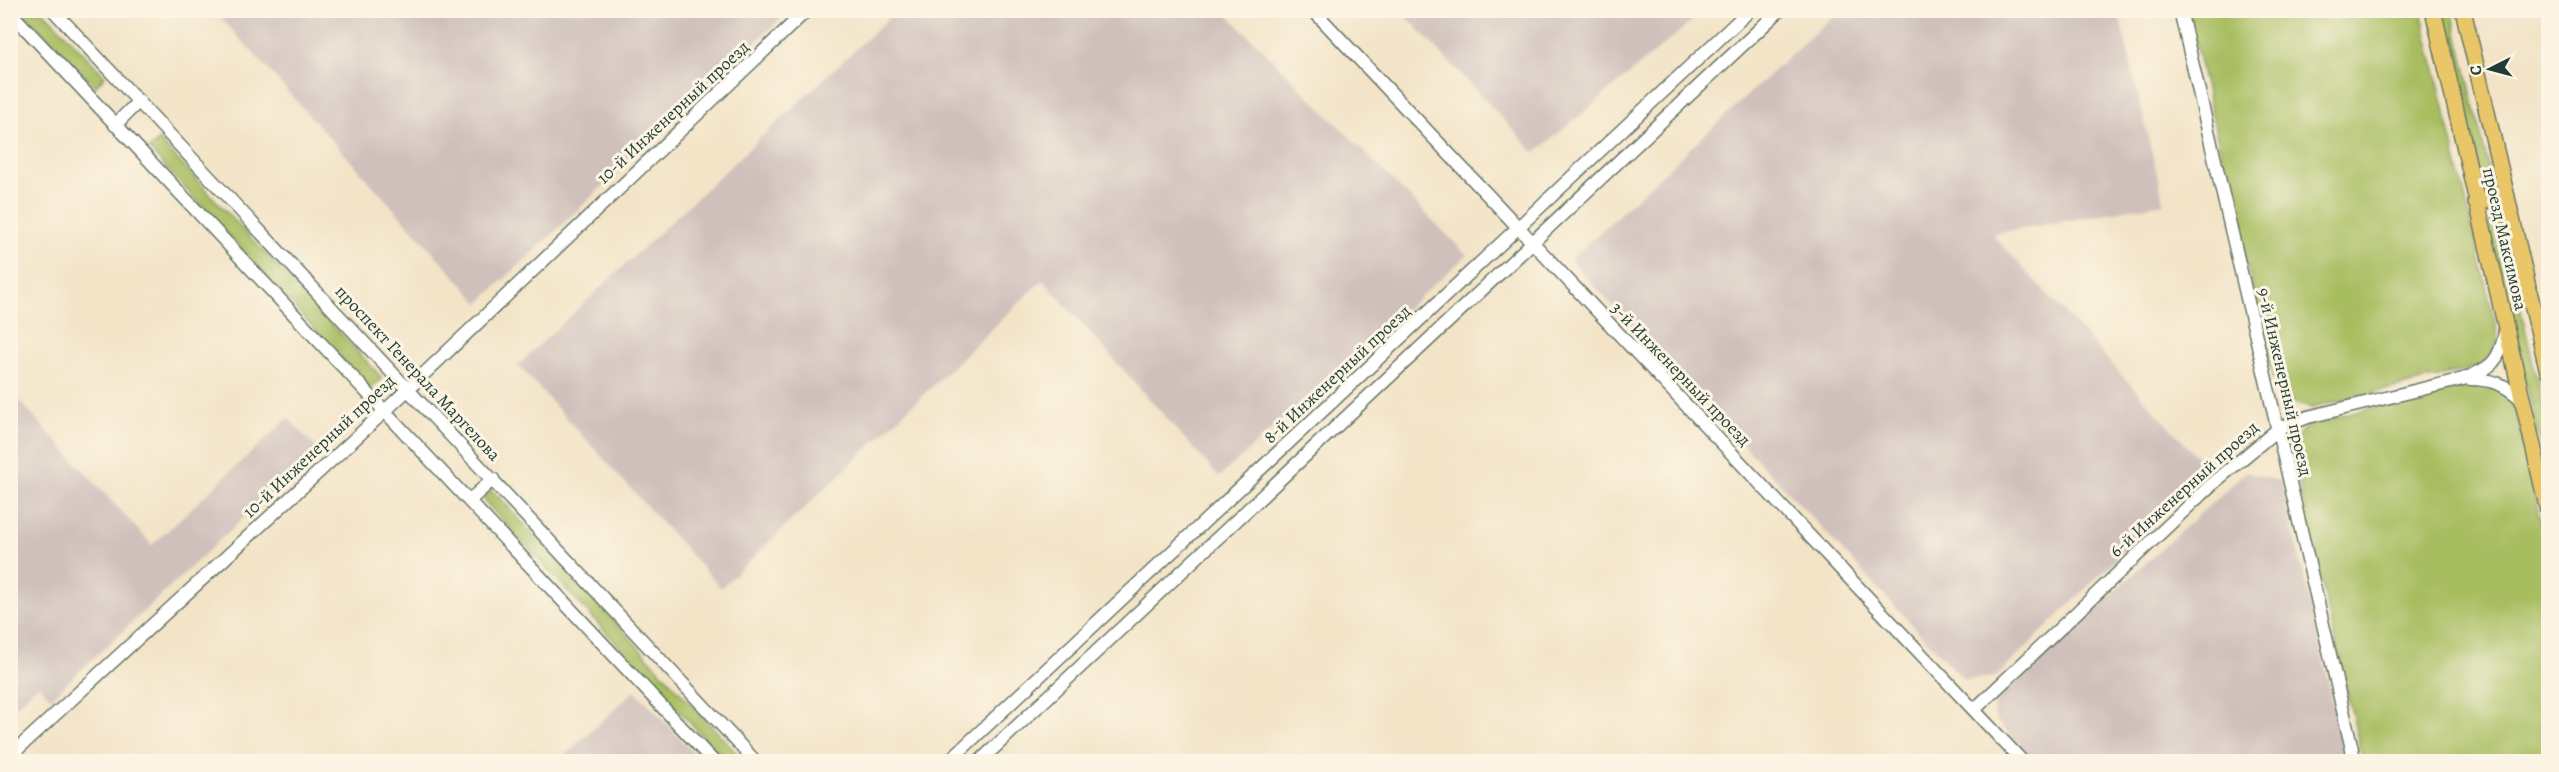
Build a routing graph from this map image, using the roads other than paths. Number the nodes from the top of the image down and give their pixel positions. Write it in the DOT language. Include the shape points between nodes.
graph roads {
  1 [pos="53,10"];
  2 [pos="807,10"];
  3 [pos="1313,10"];
  4 [pos="1750,10"];
  5 [pos="1780,10"];
  6 [pos="2180,10"];
  7 [pos="2433,10"];
  8 [pos="2463,10"];
  9 [pos="10,12"];
  10 [pos="139,101"];
  11 [pos="115,125"];
  12 [pos="2507,196"];
  13 [pos="2476,203"];
  14 [pos="1519,229"];
  15 [pos="1532,244"];
  16 [pos="2537,326"];
  17 [pos="2506,327"];
  18 [pos="2548,340"];
  19 [pos="1397,343"];
  20 [pos="1411,358"];
  21 [pos="2548,372"];
  22 [pos="2463,379"];
  23 [pos="408,388"];
  24 [pos="2523,402"];
  25 [pos="386,410"];
  26 [pos="2278,429"];
  27 [pos="493,479"];
  28 [pos="470,500"];
  29 [pos="2548,511"];
  30 [pos="1975,710"];
  31 [pos="10,756"];
  32 [pos="714,762"];
  33 [pos="756,762"];
  34 [pos="948,762"];
  35 [pos="979,762"];
  36 [pos="2023,762"];
  37 [pos="2355,762"];
  1 -- 10 [label="street, проспект Генерала Маргелова"];
  2 -- 23 [label="street, 10-й Инженерный проезд"];
  3 -- 14 [label="street, 3-й Инженерный проезд"];
  4 -- 14 [label="street, 8-й Инженерный проезд"];
  5 -- 15 [label="street"];
  6 -- 26 [label="street, 9-й Инженерный проезд"];
  7 -- 13 [label="main road, проезд Максимова"];
  8 -- 12 [label="main road, проезд Максимова"];
  9 -- 11 [label="street"];
  10 -- 11 [label="street"];
  10 -- 23 [label="street, проспект Генерала Маргелова"];
  11 -- 25 [label="street"];
  12 -- 13 [label="main road"];
  12 -- 16 [label="main road, проезд Максимова"];
  13 -- 17 [label="main road, проезд Максимова"];
  14 -- 15 [label="street, 3-й Инженерный проезд"];
  14 -- 19 [label="street, 8-й Инженерный проезд"];
  15 -- 20 [label="street"];
  15 -- 30 [label="street, 3-й Инженерный проезд"];
  16 -- 18 [label="street"];
  16 -- 21 [label="main road, проезд Максимова"];
  17 -- 22 [label="street, 6-й Инженерный проезд" via="2503,347 2495,361 2483,372"];
  17 -- 24 [label="main road, проезд Максимова"];
  19 -- 20 [label="street"];
  19 -- 34 [label="street, 8-й Инженерный проезд"];
  20 -- 35 [label="street"];
  22 -- 24 [label="street" via="2498,383 2510,388"];
  22 -- 26 [label="street, 6-й Инженерный проезд" via="2308,417"];
  23 -- 25 [label="street, 10-й Инженерный проезд"];
  23 -- 27 [label="street, проспект Генерала Маргелова"];
  24 -- 29 [label="main road, проезд Максимова"];
  25 -- 28 [label="street"];
  25 -- 31 [label="street, 10-й Инженерный проезд"];
  26 -- 30 [label="street, 6-й Инженерный проезд" via="2211,485"];
  26 -- 37 [label="street, 9-й Инженерный проезд"];
  27 -- 28 [label="street"];
  27 -- 33 [label="street, проспект Генерала Маргелова"];
  28 -- 32 [label="street"];
  30 -- 36 [label="street, 3-й Инженерный проезд"];
}
